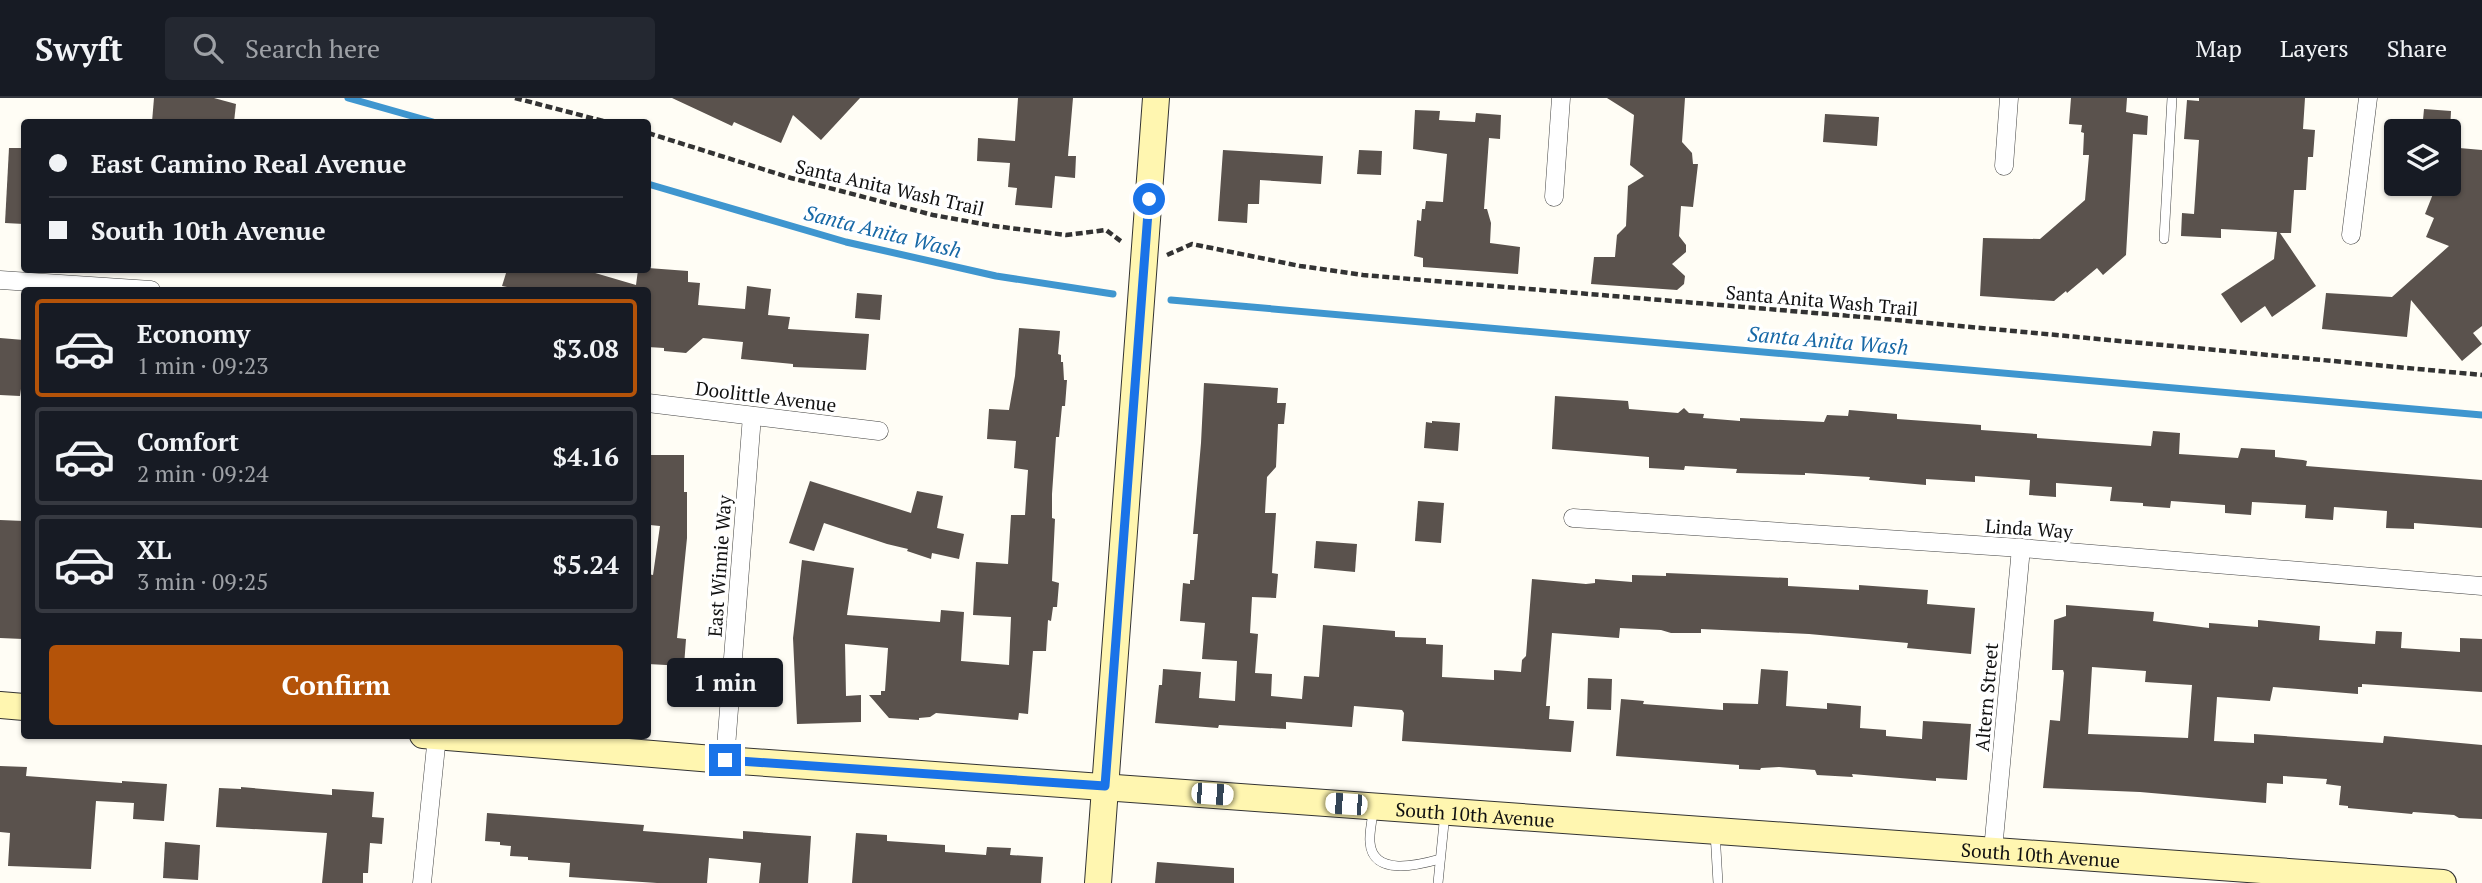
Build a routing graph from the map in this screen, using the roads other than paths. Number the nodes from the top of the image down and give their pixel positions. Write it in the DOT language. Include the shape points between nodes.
graph roads {
  1 [pos="1156,98"];
  2 [pos="1561,98"];
  3 [pos="2009,98"];
  4 [pos="2172,98"];
  5 [pos="2368,98"];
  6 [pos="2004,166"];
  7 [pos="1553,197"];
  8 [pos="2351,235"];
  9 [pos="2164,239"];
  10 [pos="0,280"];
  11 [pos="106,287"];
  12 [pos="651,403"];
  13 [pos="752,416"];
  14 [pos="879,431"];
  15 [pos="1573,518"];
  16 [pos="2021,548"];
  17 [pos="2482,586"];
  18 [pos="0,705"];
  19 [pos="21,707"];
  20 [pos="430,739"];
  21 [pos="467,739"];
  22 [pos="725,760"];
  23 [pos="1105,786"];
  24 [pos="1373,806"];
  25 [pos="1445,811"];
  26 [pos="1715,830"];
  27 [pos="1993,850"];
  28 [pos="1440,859"];
  29 [pos="422,883"];
  30 [pos="1098,883"];
  31 [pos="1438,883"];
  32 [pos="1718,883"];
  33 [pos="2443,883"];
  1 -- 23 [label="street"];
  2 -- 7 [label="street"];
  3 -- 6 [label="street"];
  4 -- 9 [label="lane"];
  5 -- 8 [label="street"];
  10 -- 11 [label="street"];
  12 -- 13 [label="street, Doolittle Avenue"];
  13 -- 14 [label="street, Doolittle Avenue"];
  13 -- 22 [label="street, East Winnie Way"];
  15 -- 16 [label="street, Linda Way"];
  16 -- 17 [label="street, Linda Way"];
  16 -- 27 [label="street, Altern Street"];
  18 -- 19 [label="street"];
  20 -- 29 [label="street"];
  21 -- 22 [label="street, South 10th Avenue"];
  22 -- 23 [label="street, South 10th Avenue"];
  23 -- 24 [label="street, South 10th Avenue"];
  23 -- 30 [label="street"];
  24 -- 25 [label="street, South 10th Avenue"];
  24 -- 28 [label="lane" via="1370,841 1381,863 1415,866"];
  25 -- 26 [label="street, South 10th Avenue"];
  25 -- 28 [label="lane"];
  26 -- 27 [label="street, South 10th Avenue"];
  26 -- 32 [label="lane"];
  27 -- 33 [label="street, South 10th Avenue"];
  28 -- 31 [label="lane"];
}
